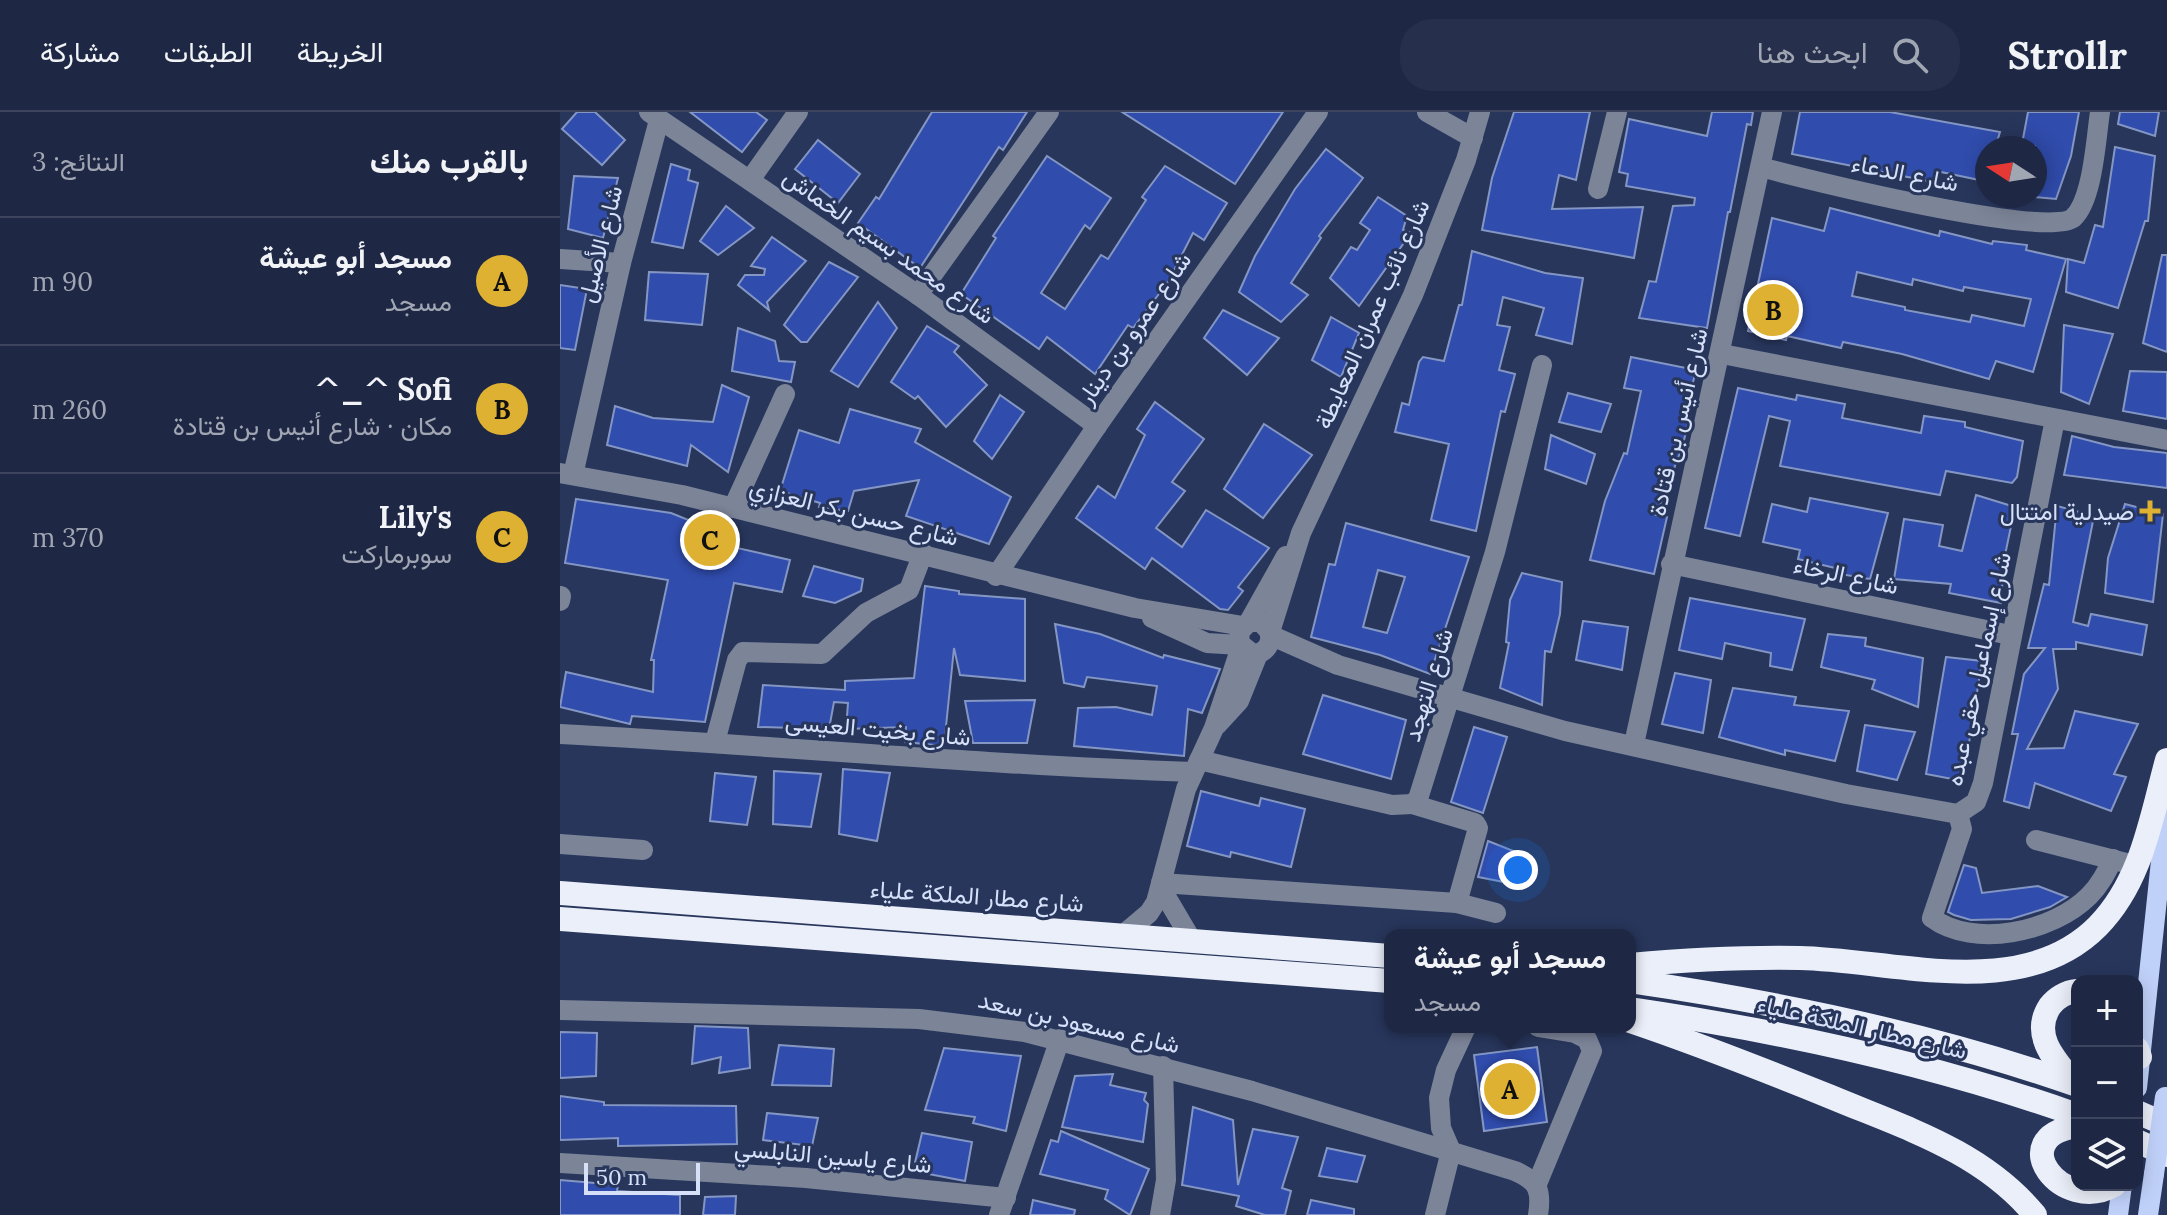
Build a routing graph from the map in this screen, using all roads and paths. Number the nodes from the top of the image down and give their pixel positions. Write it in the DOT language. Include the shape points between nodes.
graph roads {
  1 [pos="798,112"];
  2 [pos="1049,112"];
  3 [pos="1318,112"];
  4 [pos="1427,112"];
  5 [pos="1480,112"];
  6 [pos="1617,112"];
  7 [pos="1772,112"];
  8 [pos="2100,112"];
  9 [pos="654,116"];
  10 [pos="1473,138"];
  11 [pos="1761,167"];
  12 [pos="750,180"];
  13 [pos="1598,189"];
  14 [pos="560,259"];
  15 [pos="621,263"];
  16 [pos="918,295"];
  17 [pos="1722,354"];
  18 [pos="1542,365"];
  19 [pos="785,394"];
  20 [pos="2055,419"];
  21 [pos="1097,426"];
  22 [pos="2167,440"];
  23 [pos="566,474"];
  24 [pos="733,508"];
  25 [pos="923,553"];
  26 [pos="1671,564"];
  27 [pos="996,576"];
  28 [pos="2010,635"];
  29 [pos="1254,639"];
  30 [pos="1451,700"];
  31 [pos="560,734"];
  32 [pos="715,742"];
  33 [pos="1634,744"];
  34 [pos="2167,760"];
  35 [pos="1196,766"];
  36 [pos="1412,804"];
  37 [pos="2167,804"];
  38 [pos="1958,814"];
  39 [pos="2036,840"];
  40 [pos="560,844"];
  41 [pos="643,850"];
  42 [pos="2113,859"];
  43 [pos="2138,866"];
  44 [pos="1161,886"];
  45 [pos="560,893"];
  46 [pos="1457,903"];
  47 [pos="1496,913"];
  48 [pos="560,919"];
  49 [pos="1123,935"];
  50 [pos="1191,939"];
  51 [pos="1384,955"];
  52 [pos="1636,965"];
  53 [pos="1384,981"];
  54 [pos="1636,982"];
  55 [pos="2071,993"];
  56 [pos="560,1010"];
  57 [pos="1636,1010"];
  58 [pos="1636,1023"];
  59 [pos="1463,1033"];
  60 [pos="1575,1033"];
  61 [pos="1060,1039"];
  62 [pos="2140,1047"];
  63 [pos="1163,1066"];
  64 [pos="2071,1079"];
  65 [pos="2071,1083"];
  66 [pos="2166,1092"];
  67 [pos="2071,1113"];
  68 [pos="2143,1115"];
  69 [pos="2167,1125"];
  70 [pos="2071,1128"];
  71 [pos="2143,1147"];
  72 [pos="1451,1151"];
  73 [pos="560,1163"];
  74 [pos="2161,1165"];
  75 [pos="1537,1184"];
  76 [pos="2106,1191"];
  77 [pos="2121,1191"];
  78 [pos="1003,1206"];
  79 [pos="1160,1215"];
  80 [pos="1435,1215"];
  81 [pos="1538,1215"];
  82 [pos="2035,1215"];
  83 [pos="2118,1215"];
  84 [pos="2148,1215"];
  1 -- 12 [label="street"];
  2 -- 16 [label="street"];
  3 -- 21 [label="street, شارع عمرو بن دينار"];
  4 -- 10 [label="street"];
  5 -- 10 [label="street, شارع نائب عمران المعايطة"];
  6 -- 13 [label="street"];
  7 -- 11 [label="street, شارع أنيس بن قتادة"];
  8 -- 11 [label="street, شارع الدعاء" via="2083,202 2063,224 1967,212"];
  9 -- 12 [label="street, شارع محمد بسيم الخماش"];
  9 -- 15 [label="street, شارع الأصيل"];
  10 -- 29 [label="street, شارع نائب عمران المعايطة" via="1413,295"];
  11 -- 17 [label="street, شارع أنيس بن قتادة"];
  12 -- 16 [label="street, شارع محمد بسيم الخماش"];
  14 -- 15 [label="street"];
  15 -- 23 [label="street, شارع الأصيل"];
  16 -- 21 [label="street, شارع محمد بسيم الخماش"];
  17 -- 20 [label="street"];
  17 -- 26 [label="street, شارع أنيس بن قتادة"];
  18 -- 30 [label="street, شارع التهجد"];
  19 -- 24 [label="street"];
  20 -- 22 [label="street"];
  20 -- 28 [label="street, شارع إسماعيل حقي عبده"];
  21 -- 27 [label="street, شارع عمرو بن دينار"];
  23 -- 24 [label="street, شارع حسن بكر العزازي"];
  24 -- 25 [label="street, شارع حسن بكر العزازي"];
  25 -- 27 [label="street, شارع حسن بكر العزازي"];
  25 -- 32 [label="street" via="909,590 866,613 822,654 743,652"];
  26 -- 28 [label="street, شارع الرخاء"];
  26 -- 33 [label="street, شارع أنيس بن قتادة"];
  27 -- 29 [label="street, شارع حسن بكر العزازي" via="1135,608 1207,643"];
  28 -- 38 [label="street, شارع إسماعيل حقي عبده" via="1983,783 1976,802"];
  29 -- 30 [label="street, شارع إسماعيل حقي عبده"];
  29 -- 35 [label="street, شارع نائب عمران المعايطة"];
  30 -- 33 [label="street, شارع إسماعيل حقي عبده"];
  30 -- 36 [label="street, شارع التهجد" via="1421,792"];
  31 -- 32 [label="street, شارع بخيت العيسى"];
  32 -- 35 [label="street, شارع بخيت العيسى" via="959,762"];
  33 -- 38 [label="street, شارع إسماعيل حقي عبده" via="1846,794"];
  34 -- 43 [label="highway"];
  35 -- 36 [label="street" via="1392,805"];
  35 -- 44 [label="street, شارع نائب عمران المعايطة"];
  36 -- 46 [label="street" via="1478,828"];
  37 -- 62 [label="main road"];
  38 -- 42 [label="street" via="1962,829 1932,918 1971,936 2032,928 2058,915 2086,899"];
  39 -- 42 [label="street"];
  40 -- 41 [label="street"];
  42 -- 43 [label="street"];
  43 -- 52 [label="highway" via="2124,893 2084,938 2017,968 1967,972 1798,958"];
  44 -- 46 [label="street"];
  44 -- 49 [label="street, شارع نائب عمران المعايطة" via="1149,913"];
  44 -- 50 [label="street"];
  45 -- 49 [label="highway, شارع مطار الملكة علياء"];
  46 -- 47 [label="street"];
  48 -- 53 [label="highway"];
  49 -- 50 [label="highway, شارع مطار الملكة علياء"];
  50 -- 51 [label="highway, شارع مطار الملكة علياء"];
  54 -- 65 [label="highway, شارع مطار الملكة علياء" via="1827,1015 1950,1045"];
  55 -- 64 [label="highway" via="2055,1000 2042,1029 2051,1056"];
  56 -- 61 [label="street, شارع مسعود بن سعد" via="919,1019"];
  57 -- 67 [label="highway, شارع مطار الملكة علياء" via="1848,1049"];
  58 -- 82 [label="highway" via="1949,1146 1990,1170"];
  59 -- 72 [label="street" via="1439,1098 1441,1128"];
  60 -- 75 [label="street" via="1587,1039 1592,1051"];
  61 -- 63 [label="street, شارع مسعود بن سعد"];
  61 -- 78 [label="street"];
  63 -- 72 [label="street, شارع مسعود بن سعد"];
  63 -- 79 [label="street" via="1166,1180"];
  66 -- 74 [label="main road, bridge"];
  68 -- 69 [label="highway"];
  70 -- 76 [label="highway" via="2046,1141 2042,1154 2047,1177 2061,1193 2078,1200"];
  71 -- 74 [label="highway"];
  72 -- 75 [label="street, شارع مسعود بن سعد" via="1515,1171"];
  72 -- 80 [label="street"];
  73 -- 78 [label="street, شارع ياسين النابلسي" via="806,1178"];
  74 -- 84 [label="main road"];
  75 -- 81 [label="street"];
  77 -- 83 [label="main road"];
}
